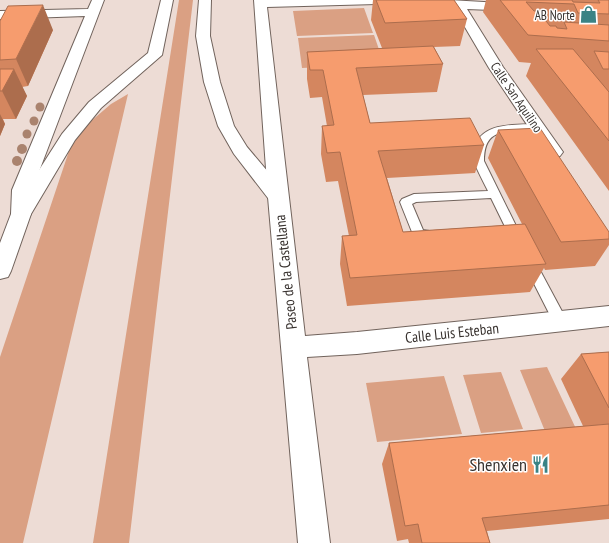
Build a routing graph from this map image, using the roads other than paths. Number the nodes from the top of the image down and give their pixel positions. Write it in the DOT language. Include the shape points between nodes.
graph roads {
  1 [pos="167,0"];
  2 [pos="205,0"];
  3 [pos="377,0"];
  4 [pos="261,2"];
  5 [pos="462,2"];
  6 [pos="96,7"];
  7 [pos="0,15"];
  8 [pos="537,128"];
  9 [pos="564,167"];
  10 [pos="494,194"];
  11 [pos="278,198"];
  12 [pos="21,214"];
  13 [pos="513,231"];
  14 [pos="498,232"];
  15 [pos="446,234"];
  16 [pos="0,271"];
  17 [pos="609,316"];
  18 [pos="560,321"];
  19 [pos="294,347"];
  20 [pos="314,543"];
  1 -- 12 [label="main road" via="156,55 95,105 68,138"];
  2 -- 11 [label="main road" via="203,36 212,82 226,126 240,150"];
  3 -- 4 [label="main road"];
  4 -- 11 [label="main road, Paseo de la Castellana"];
  5 -- 5 [label="main road" via="527,6 484,3"];
  5 -- 8 [label="main road, Calle San Aquilino" via="496,68"];
  6 -- 7 [label="main road" via="84,12"];
  6 -- 12 [label="main road" via="22,190"];
  8 -- 9 [label="main road, Calle San Aquilino"];
  8 -- 10 [label="lane" via="498,130 485,137 480,144 479,161"];
  10 -- 13 [label="lane"];
  10 -- 15 [label="lane" via="414,198 406,202 418,234"];
  11 -- 19 [label="main road, Paseo de la Castellana"];
  12 -- 16 [label="main road"];
  13 -- 14 [label="lane"];
  13 -- 18 [label="lane"];
  17 -- 18 [label="main road, Calle Luis Esteban"];
  18 -- 19 [label="main road, Calle Luis Esteban" via="357,343"];
  19 -- 20 [label="main road, Paseo de la Castellana"];
}
